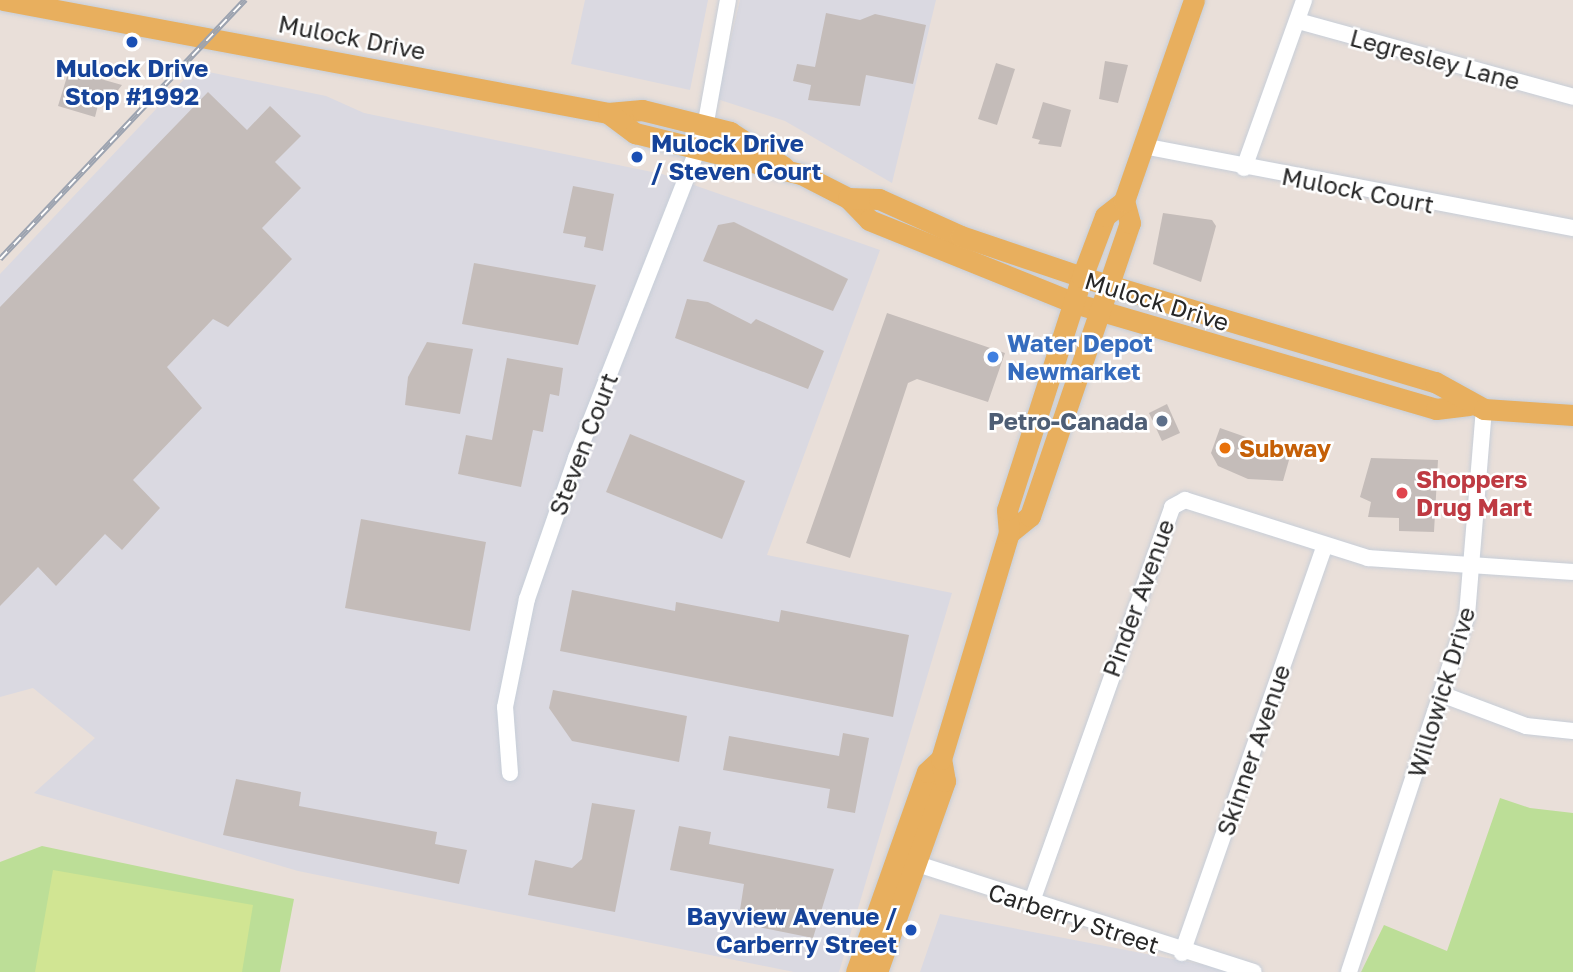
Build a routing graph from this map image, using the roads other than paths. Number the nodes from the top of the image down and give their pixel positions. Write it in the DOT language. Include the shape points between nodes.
graph roads {
  1 [pos="3,0"];
  2 [pos="728,0"];
  3 [pos="1194,0"];
  4 [pos="1304,0"];
  5 [pos="1298,21"];
  6 [pos="1573,97"];
  7 [pos="608,113"];
  8 [pos="704,124"];
  9 [pos="1143,146"];
  10 [pos="698,148"];
  11 [pos="784,167"];
  12 [pos="1244,168"];
  13 [pos="848,198"];
  14 [pos="1124,201"];
  15 [pos="1573,228"];
  16 [pos="1082,277"];
  17 [pos="1109,285"];
  18 [pos="1074,303"];
  19 [pos="1099,310"];
  20 [pos="1477,407"];
  21 [pos="1573,415"];
  22 [pos="1009,533"];
  23 [pos="1324,547"];
  24 [pos="1473,565"];
  25 [pos="1573,572"];
  26 [pos="1441,694"];
  27 [pos="1573,731"];
  28 [pos="510,773"];
  29 [pos="906,861"];
  30 [pos="1031,904"];
  31 [pos="1182,953"];
  32 [pos="856,972"];
  33 [pos="877,972"];
  34 [pos="1253,972"];
  35 [pos="1349,972"];
  1 -- 7 [label="main road, Mulock Drive"];
  2 -- 8 [label="street, Steven Court"];
  3 -- 9 [label="main road"];
  4 -- 5 [label="street"];
  5 -- 6 [label="street, Legresley Lane"];
  5 -- 12 [label="street"];
  7 -- 8 [label="main road, Mulock Drive" via="642,110"];
  7 -- 10 [label="main road, Mulock Drive" via="635,133"];
  8 -- 10 [label="street, Steven Court"];
  8 -- 11 [label="main road, Mulock Drive" via="756,144"];
  9 -- 12 [label="street, Mulock Court"];
  9 -- 14 [label="main road"];
  10 -- 11 [label="main road, Mulock Drive"];
  10 -- 28 [label="street, Steven Court" via="576,458 527,600 505,707"];
  11 -- 13 [label="main road, Mulock Drive"];
  12 -- 15 [label="street, Mulock Court"];
  13 -- 16 [label="main road, Mulock Drive" via="878,199 961,236"];
  13 -- 18 [label="main road, Mulock Drive" via="869,220 950,258"];
  14 -- 16 [label="main road" via="1105,216"];
  14 -- 17 [label="main road" via="1130,223"];
  16 -- 17 [label="main road, Mulock Drive"];
  16 -- 18 [label="main road"];
  17 -- 19 [label="main road"];
  17 -- 20 [label="main road, Mulock Drive" via="1435,382"];
  18 -- 19 [label="main road, Mulock Drive"];
  18 -- 22 [label="main road" via="1007,510"];
  19 -- 20 [label="main road, Mulock Drive" via="1436,409"];
  19 -- 22 [label="main road" via="1030,516"];
  20 -- 21 [label="main road, Mulock Drive"];
  20 -- 24 [label="street, Willowick Drive"];
  22 -- 29 [label="main road" via="941,759 928,772"];
  23 -- 24 [label="street, Pinder Avenue" via="1368,558"];
  23 -- 30 [label="street, Pinder Avenue" via="1185,500 1172,507"];
  23 -- 31 [label="street, Skinner Avenue"];
  24 -- 25 [label="street, Pinder Avenue"];
  24 -- 26 [label="street, Willowick Drive" via="1468,615"];
  26 -- 27 [label="street" via="1526,726"];
  26 -- 35 [label="street, Willowick Drive"];
  29 -- 30 [label="street, Carberry Street"];
  29 -- 32 [label="main road"];
  29 -- 33 [label="main road"];
  30 -- 31 [label="street, Carberry Street"];
  31 -- 34 [label="street, Carberry Street"];
}
